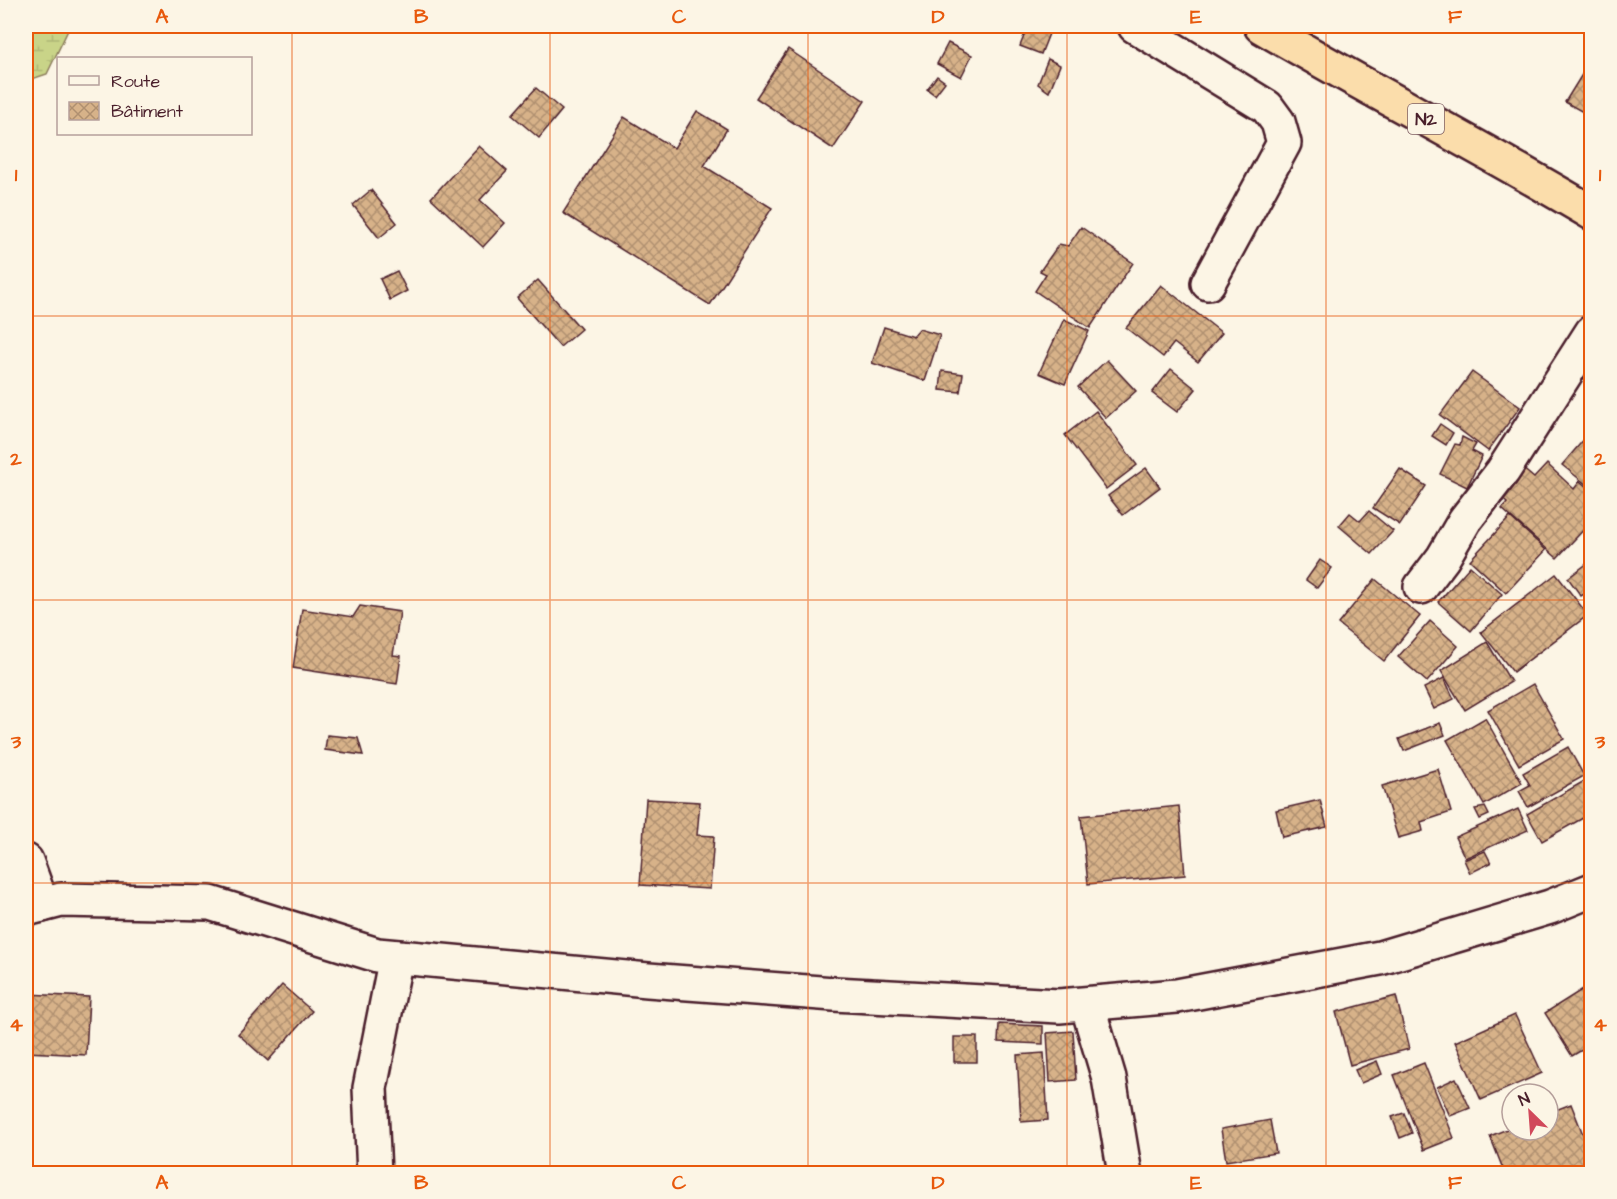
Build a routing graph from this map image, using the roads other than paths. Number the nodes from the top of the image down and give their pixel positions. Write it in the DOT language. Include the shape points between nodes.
graph roads {
  1 [pos="1135,26"];
  2 [pos="1261,26"];
  3 [pos="1592,213"];
  4 [pos="1208,283"];
  5 [pos="1592,332"];
  6 [pos="1421,587"];
  7 [pos="26,861"];
  8 [pos="1592,890"];
  9 [pos="34,907"];
  10 [pos="396,957"];
  11 [pos="1087,1004"];
  12 [pos="374,1173"];
  13 [pos="1125,1173"];
  1 -- 4 [label="street" via="1267,107 1278,122 1284,142"];
  2 -- 3 [label="highway, N2"];
  5 -- 6 [label="street" via="1503,471"];
  7 -- 9 [label="street"];
  8 -- 11 [label="street" via="1550,907 1380,958 1177,996"];
  9 -- 10 [label="street" via="61,900 210,903 377,955"];
  10 -- 11 [label="street" via="823,993 1059,1006"];
  10 -- 12 [label="street" via="370,1088"];
  11 -- 13 [label="street" via="1109,1078"];
}
